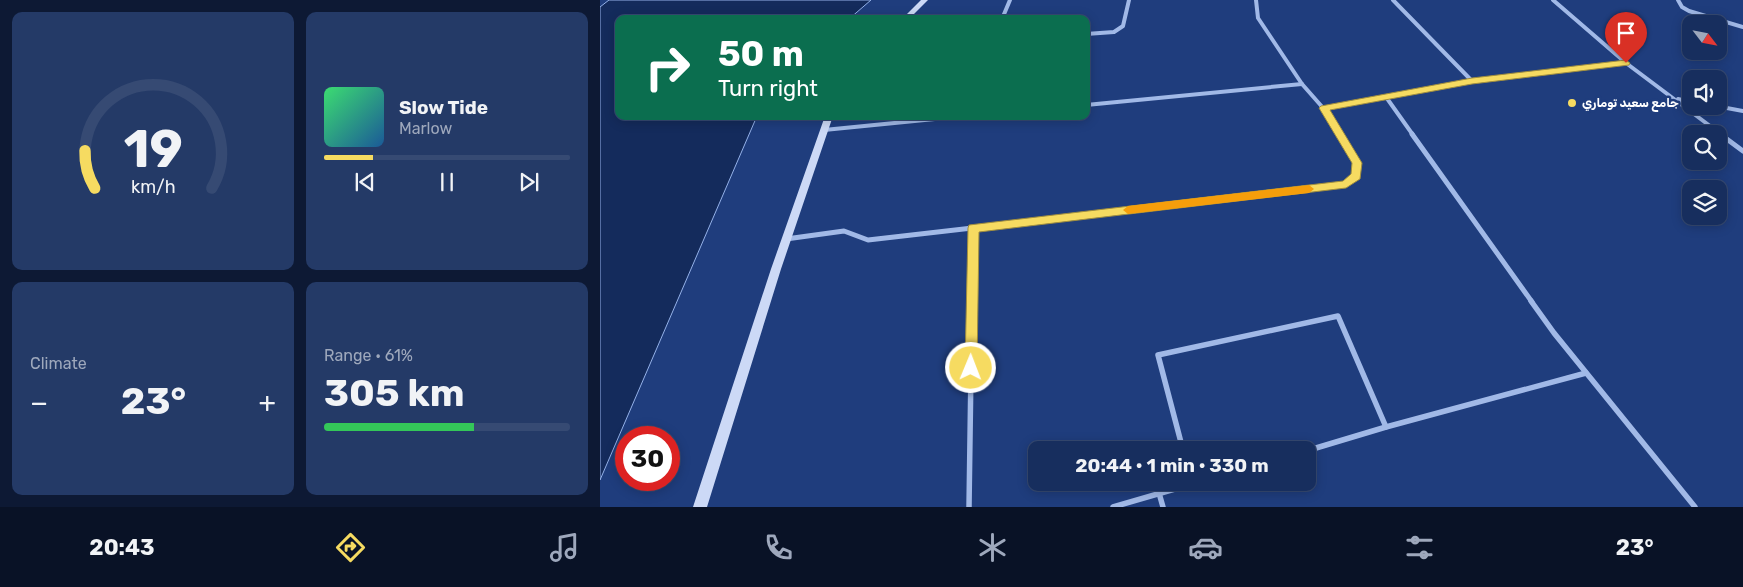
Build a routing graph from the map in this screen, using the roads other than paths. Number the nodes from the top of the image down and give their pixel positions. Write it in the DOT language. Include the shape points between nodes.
graph roads {
  1 [pos="925,0"];
  2 [pos="1010,0"];
  3 [pos="1129,0"];
  4 [pos="1256,0"];
  5 [pos="1393,0"];
  6 [pos="1553,0"];
  7 [pos="1678,0"];
  8 [pos="909,15"];
  9 [pos="1004,15"];
  10 [pos="1743,27"];
  11 [pos="1090,34"];
  12 [pos="1626,63"];
  13 [pos="1472,81"];
  14 [pos="1302,84"];
  15 [pos="1386,97"];
  16 [pos="1675,98"];
  17 [pos="1682,100"];
  18 [pos="1090,104"];
  19 [pos="1324,108"];
  20 [pos="1727,108"];
  21 [pos="1743,111"];
  22 [pos="828,120"];
  23 [pos="925,120"];
  24 [pos="824,130"];
  25 [pos="1743,151"];
  26 [pos="973,228"];
  27 [pos="786,239"];
  28 [pos="1586,373"];
  29 [pos="1386,427"];
  30 [pos="1181,441"];
  31 [pos="1316,448"];
  32 [pos="1166,491"];
  33 [pos="1159,493"];
  34 [pos="700,507"];
  35 [pos="969,507"];
  36 [pos="1113,507"];
  37 [pos="1163,507"];
  38 [pos="1695,507"];
  1 -- 8 [label="street"];
  2 -- 9 [label="street"];
  3 -- 11 [label="street" via="1123,26 1114,32"];
  4 -- 14 [label="street" via="1258,18"];
  5 -- 13 [label="street"];
  6 -- 12 [label="street"];
  7 -- 10 [label="street" via="1689,11"];
  12 -- 13 [label="street"];
  12 -- 16 [label="street"];
  13 -- 15 [label="street"];
  14 -- 18 [label="street"];
  14 -- 19 [label="street"];
  15 -- 19 [label="street"];
  15 -- 28 [label="street"];
  16 -- 17 [label="street"];
  16 -- 25 [label="street"];
  19 -- 26 [label="street" via="1357,163 1356,176 1346,185"];
  20 -- 21 [label="street"];
  22 -- 24 [label="street"];
  23 -- 24 [label="street"];
  24 -- 27 [label="street"];
  26 -- 27 [label="street" via="868,240 844,231"];
  26 -- 35 [label="street"];
  27 -- 34 [label="street"];
  28 -- 29 [label="street"];
  28 -- 38 [label="street"];
  29 -- 30 [label="street" via="1338,316 1158,355"];
  29 -- 31 [label="street"];
  32 -- 33 [label="street"];
  33 -- 36 [label="street"];
  33 -- 37 [label="street"];
}
